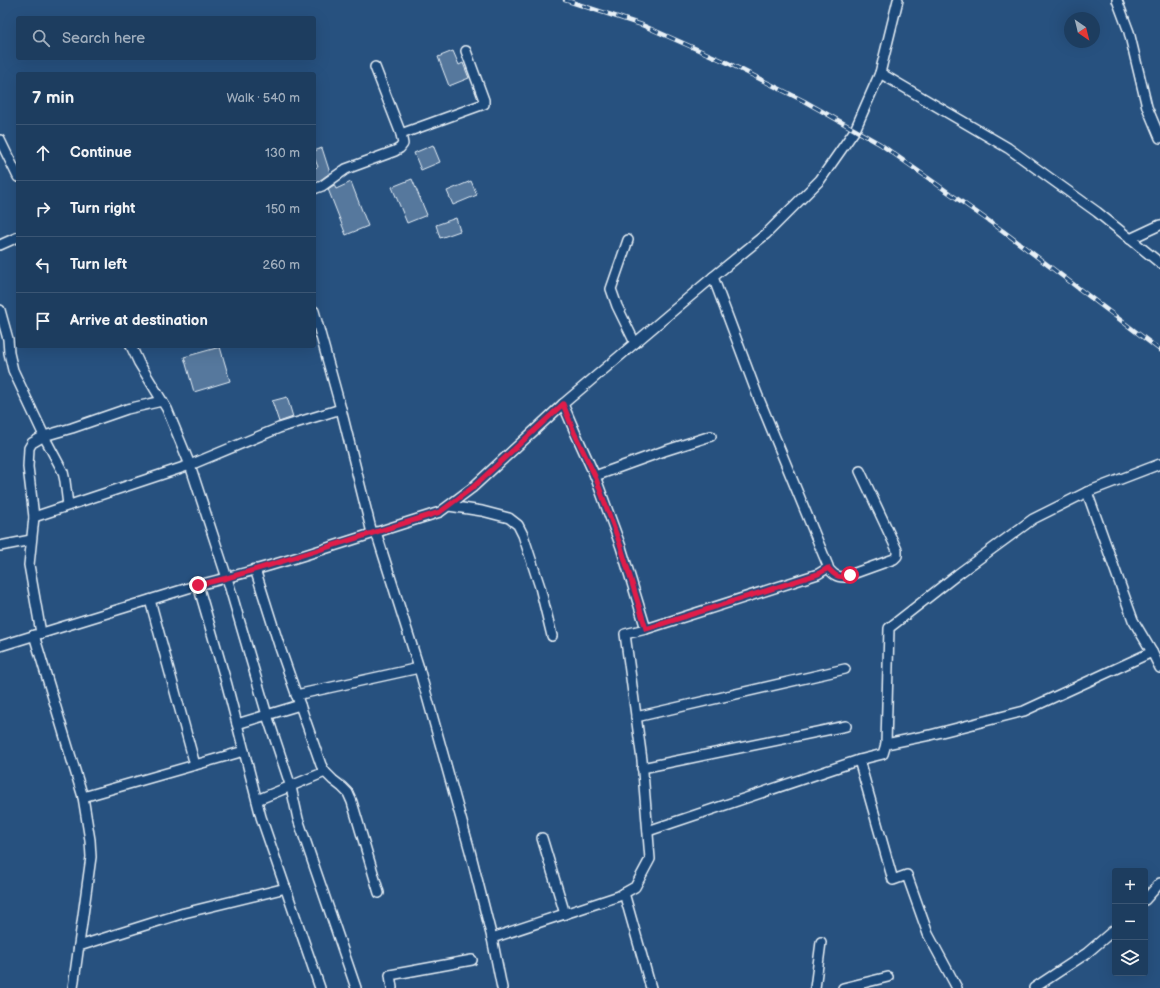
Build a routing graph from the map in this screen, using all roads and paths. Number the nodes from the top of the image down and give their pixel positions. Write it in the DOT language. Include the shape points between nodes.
graph roads {
  1 [pos="898,0"];
  2 [pos="1117,0"];
  3 [pos="466,51"];
  4 [pos="375,67"];
  5 [pos="880,73"];
  6 [pos="401,134"];
  7 [pos="1160,138"];
  8 [pos="0,140"];
  9 [pos="14,161"];
  10 [pos="316,188"];
  11 [pos="1160,225"];
  12 [pos="16,238"];
  13 [pos="1130,239"];
  14 [pos="628,240"];
  15 [pos="0,245"];
  16 [pos="1160,263"];
  17 [pos="713,277"];
  18 [pos="0,310"];
  19 [pos="316,318"];
  20 [pos="635,343"];
  21 [pos="132,348"];
  22 [pos="162,401"];
  23 [pos="563,404"];
  24 [pos="341,409"];
  25 [pos="44,436"];
  26 [pos="711,436"];
  27 [pos="1160,464"];
  28 [pos="190,465"];
  29 [pos="860,471"];
  30 [pos="595,476"];
  31 [pos="1087,492"];
  32 [pos="68,505"];
  33 [pos="449,506"];
  34 [pos="34,517"];
  35 [pos="374,532"];
  36 [pos="31,540"];
  37 [pos="0,546"];
  38 [pos="828,568"];
  39 [pos="255,569"];
  40 [pos="227,578"];
  41 [pos="198,585"];
  42 [pos="150,600"];
  43 [pos="646,629"];
  44 [pos="37,634"];
  45 [pos="552,636"];
  46 [pos="0,646"];
  47 [pos="1152,652"];
  48 [pos="419,668"];
  49 [pos="1160,668"];
  50 [pos="845,669"];
  51 [pos="296,695"];
  52 [pos="300,705"];
  53 [pos="267,715"];
  54 [pos="636,716"];
  55 [pos="237,724"];
  56 [pos="846,726"];
  57 [pos="886,744"];
  58 [pos="244,751"];
  59 [pos="859,760"];
  60 [pos="195,764"];
  61 [pos="642,768"];
  62 [pos="325,772"];
  63 [pos="291,787"];
  64 [pos="83,797"];
  65 [pos="257,800"];
  66 [pos="648,831"];
  67 [pos="542,838"];
  68 [pos="1160,884"];
  69 [pos="286,888"];
  70 [pos="379,893"];
  71 [pos="624,893"];
  72 [pos="1148,897"];
  73 [pos="565,914"];
  74 [pos="1112,932"];
  75 [pos="492,938"];
  76 [pos="821,942"];
  77 [pos="79,946"];
  78 [pos="472,960"];
  79 [pos="888,977"];
  80 [pos="73,988"];
  81 [pos="320,988"];
  82 [pos="356,988"];
  83 [pos="392,988"];
  84 [pos="502,988"];
  85 [pos="651,988"];
  86 [pos="815,988"];
  87 [pos="843,988"];
  88 [pos="957,988"];
  89 [pos="1034,988"];
  1 -- 5 [label="street"];
  2 -- 7 [label="street" via="1129,32 1148,107"];
  3 -- 6 [label="street" via="484,104"];
  4 -- 6 [label="street"];
  5 -- 13 [label="street" via="1008,148"];
  5 -- 17 [label="street" via="855,130 820,180 766,234"];
  6 -- 10 [label="street" via="403,144 400,148 346,169"];
  8 -- 9 [label="street"];
  11 -- 13 [label="street"];
  12 -- 15 [label="street"];
  13 -- 16 [label="street"];
  14 -- 20 [label="street" via="611,289"];
  17 -- 20 [label="street"];
  17 -- 38 [label="street" via="757,394"];
  18 -- 25 [label="street" via="13,370"];
  19 -- 24 [label="street"];
  20 -- 23 [label="street"];
  21 -- 22 [label="street"];
  22 -- 25 [label="street" via="127,409"];
  22 -- 28 [label="street" via="173,421"];
  23 -- 30 [label="street"];
  23 -- 33 [label="street"];
  24 -- 28 [label="street" via="279,428"];
  24 -- 35 [label="street"];
  25 -- 32 [label="street" via="63,472"];
  25 -- 34 [label="street" via="32,443 28,455"];
  26 -- 30 [label="street"];
  27 -- 31 [label="street"];
  28 -- 32 [label="street"];
  28 -- 40 [label="street"];
  29 -- 38 [label="street" via="897,550 897,556 844,577 834,575"];
  30 -- 43 [label="street" via="621,547"];
  31 -- 47 [label="street" via="1133,620"];
  31 -- 57 [label="street" via="1033,519 889,628"];
  32 -- 34 [label="street"];
  33 -- 35 [label="street" via="440,512"];
  33 -- 45 [label="street" via="482,510 509,518 518,525 540,587"];
  34 -- 36 [label="street"];
  35 -- 39 [label="street"];
  35 -- 48 [label="street"];
  36 -- 37 [label="street"];
  36 -- 44 [label="street" via="29,565"];
  38 -- 43 [label="street" via="818,574"];
  39 -- 40 [label="street"];
  39 -- 51 [label="street"];
  40 -- 41 [label="street"];
  40 -- 53 [label="street"];
  41 -- 42 [label="street"];
  41 -- 55 [label="street"];
  42 -- 44 [label="street"];
  42 -- 60 [label="street"];
  43 -- 54 [label="street" via="625,634"];
  44 -- 46 [label="street"];
  44 -- 64 [label="street"];
  47 -- 49 [label="street"];
  47 -- 57 [label="street" via="1024,711"];
  48 -- 51 [label="street"];
  48 -- 75 [label="street"];
  50 -- 54 [label="street"];
  51 -- 52 [label="street"];
  52 -- 53 [label="street"];
  52 -- 62 [label="street"];
  53 -- 55 [label="street"];
  53 -- 63 [label="street"];
  54 -- 61 [label="street"];
  55 -- 58 [label="street"];
  56 -- 61 [label="street"];
  57 -- 59 [label="street" via="883,754"];
  58 -- 60 [label="street"];
  58 -- 65 [label="street"];
  59 -- 66 [label="street"];
  59 -- 88 [label="street" via="893,880 907,875 928,934"];
  60 -- 64 [label="street"];
  61 -- 66 [label="street"];
  62 -- 63 [label="street"];
  62 -- 70 [label="street" via="348,793"];
  63 -- 65 [label="street"];
  63 -- 82 [label="street" via="309,854"];
  64 -- 77 [label="street" via="91,857"];
  65 -- 69 [label="street"];
  66 -- 71 [label="street" via="650,859 635,887"];
  67 -- 73 [label="street"];
  68 -- 72 [label="street"];
  69 -- 77 [label="street" via="184,913"];
  69 -- 81 [label="street"];
  71 -- 73 [label="street"];
  71 -- 85 [label="street"];
  73 -- 75 [label="street"];
  74 -- 89 [label="street" via="1087,953"];
  75 -- 84 [label="street"];
  76 -- 86 [label="street"];
  77 -- 80 [label="street"];
  78 -- 83 [label="street" via="390,975"];
  79 -- 87 [label="street"];
}
